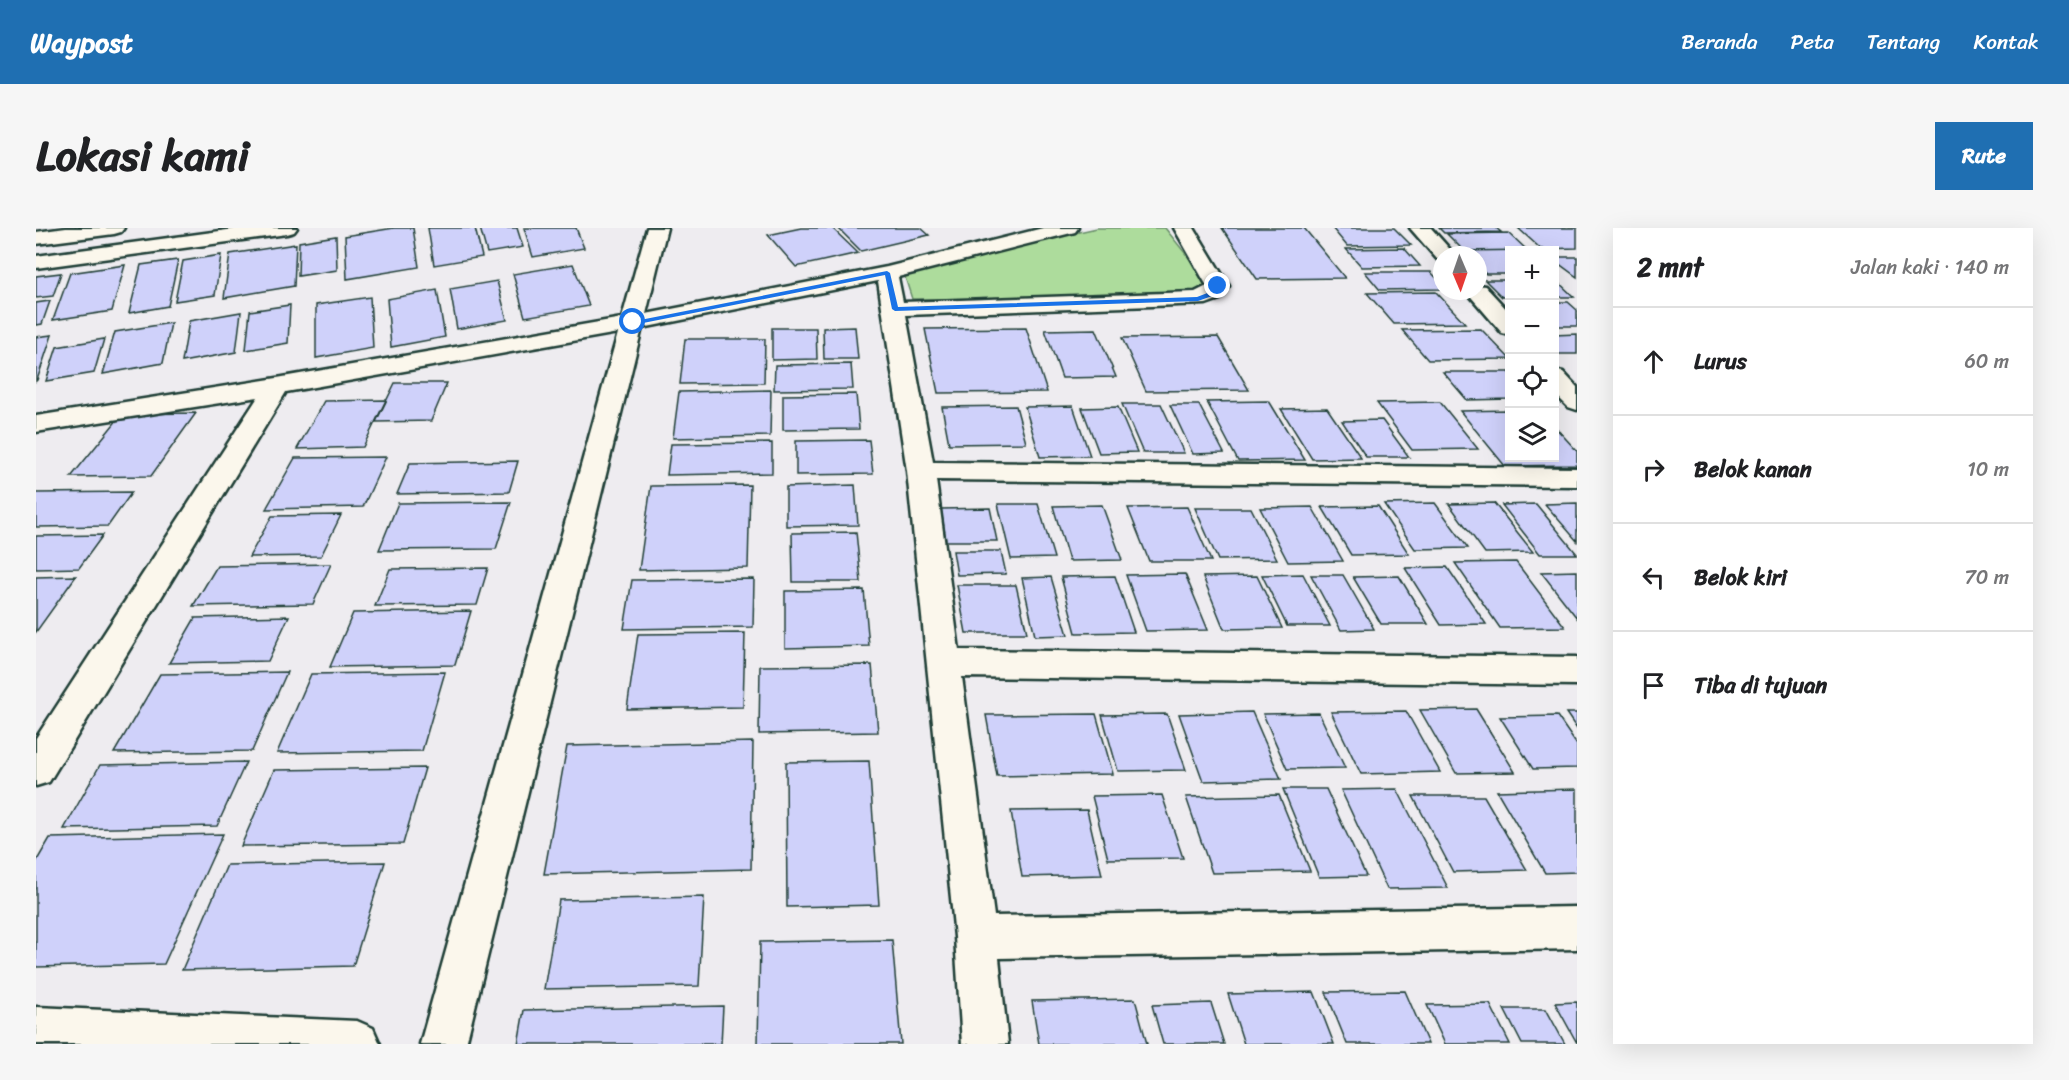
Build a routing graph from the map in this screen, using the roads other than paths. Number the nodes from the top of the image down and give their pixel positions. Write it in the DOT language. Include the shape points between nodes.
graph roads {
  1 [pos="114,228"];
  2 [pos="287,228"];
  3 [pos="657,228"];
  4 [pos="1068,228"];
  5 [pos="1184,228"];
  6 [pos="1420,228"];
  7 [pos="36,238"];
  8 [pos="1436,246"];
  9 [pos="36,262"];
  10 [pos="887,273"];
  11 [pos="1485,300"];
  12 [pos="895,309"];
  13 [pos="633,322"];
  14 [pos="1505,322"];
  15 [pos="1559,383"];
  16 [pos="277,386"];
  17 [pos="1577,402"];
  18 [pos="36,424"];
  19 [pos="921,471"];
  20 [pos="1577,477"];
  21 [pos="944,663"];
  22 [pos="1577,671"];
  23 [pos="36,770"];
  24 [pos="1577,928"];
  25 [pos="976,937"];
  26 [pos="36,1030"];
  27 [pos="357,1044"];
  28 [pos="443,1044"];
  29 [pos="985,1044"];
  1 -- 7 [label="street"];
  2 -- 9 [label="street"];
  3 -- 13 [label="street"];
  4 -- 10 [label="street"];
  5 -- 12 [label="street" via="1218,286 1212,294 1198,299"];
  6 -- 8 [label="street"];
  10 -- 12 [label="street"];
  10 -- 13 [label="street"];
  11 -- 14 [label="street"];
  12 -- 19 [label="street"];
  13 -- 16 [label="street"];
  13 -- 28 [label="street"];
  15 -- 17 [label="street"];
  16 -- 18 [label="street"];
  16 -- 23 [label="street"];
  19 -- 20 [label="street"];
  19 -- 21 [label="street"];
  21 -- 22 [label="street"];
  21 -- 25 [label="street"];
  24 -- 25 [label="street"];
  25 -- 29 [label="street"];
  26 -- 27 [label="street"];
}
